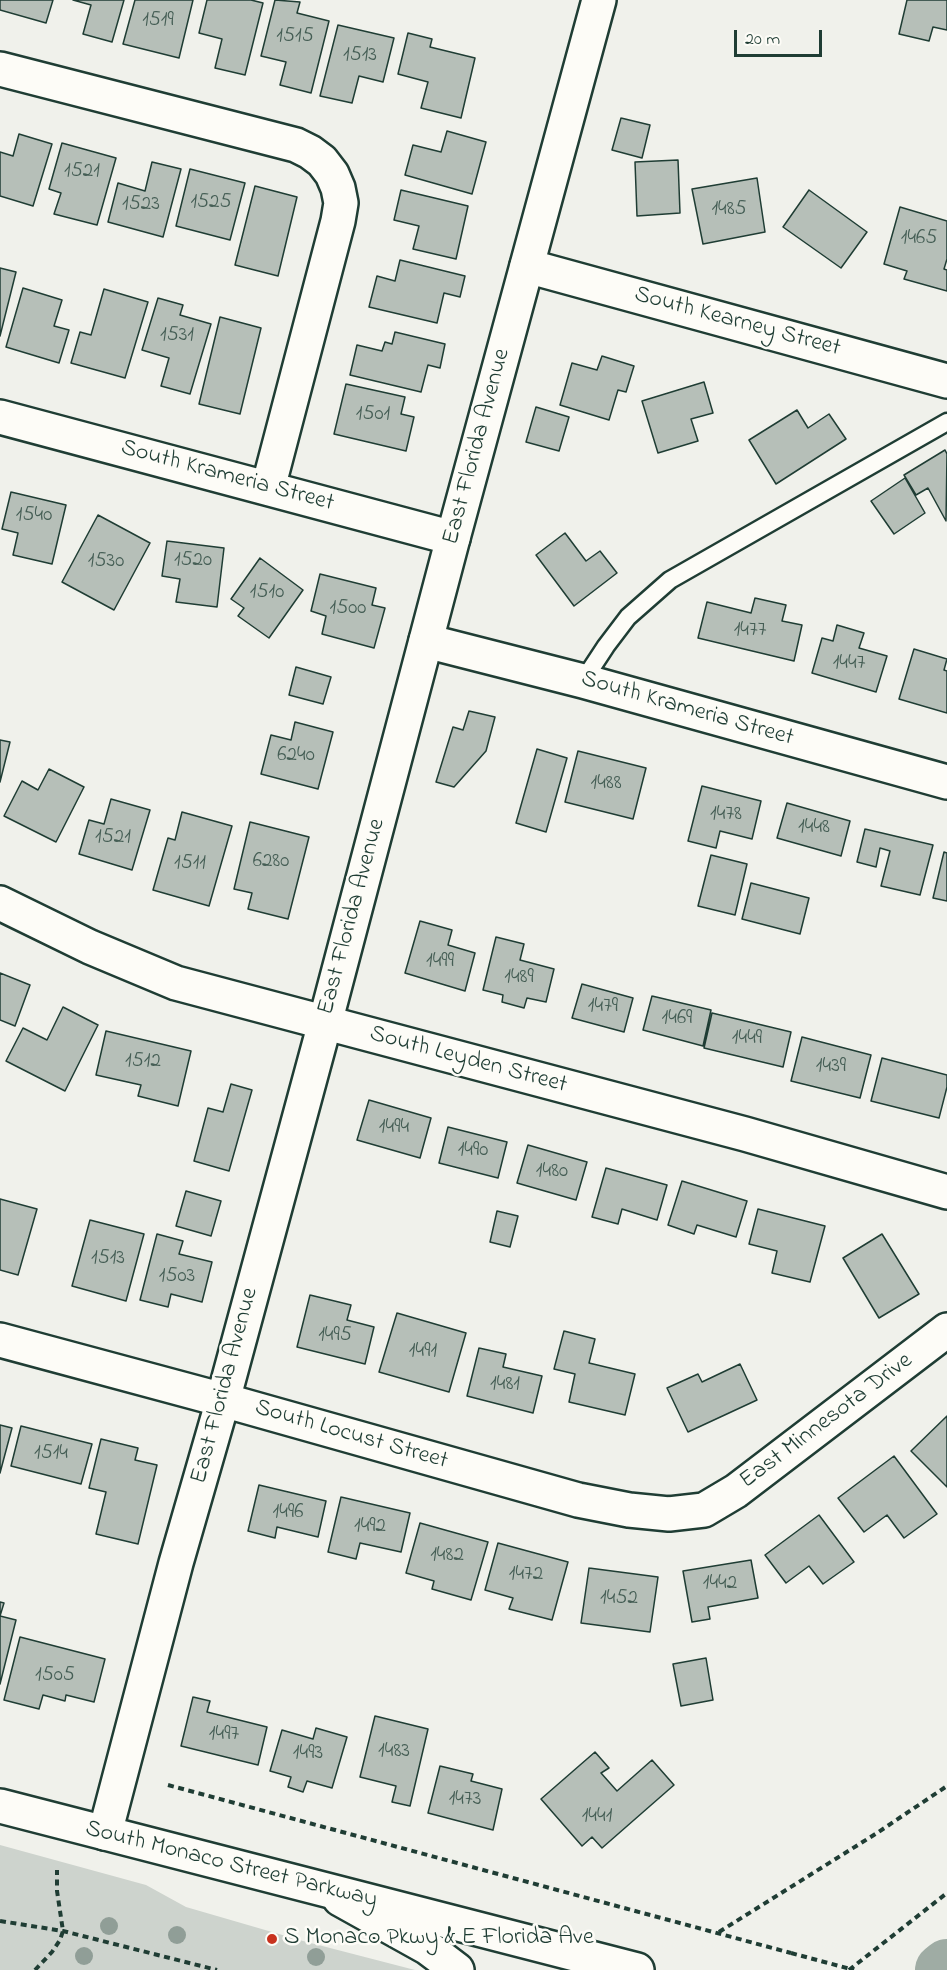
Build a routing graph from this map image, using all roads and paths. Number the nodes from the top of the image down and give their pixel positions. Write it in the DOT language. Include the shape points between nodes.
graph roads {
  1 [pos="599,0"];
  2 [pos="0,69"];
  3 [pos="527,266"];
  4 [pos="947,381"];
  5 [pos="0,417"];
  6 [pos="947,422"];
  7 [pos="268,488"];
  8 [pos="453,538"];
  9 [pos="426,641"];
  10 [pos="583,681"];
  11 [pos="947,782"];
  12 [pos="0,903"];
  13 [pos="325,1023"];
  14 [pos="947,1192"];
  15 [pos="947,1330"];
  16 [pos="0,1340"];
  17 [pos="223,1400"];
  18 [pos="704,1510"];
  19 [pos="168,1785"];
  20 [pos="947,1786"];
  21 [pos="0,1806"];
  22 [pos="105,1833"];
  23 [pos="57,1870"];
  24 [pos="320,1888"];
  25 [pos="947,1893"];
  26 [pos="0,1921"];
  27 [pos="63,1931"];
  28 [pos="718,1933"];
  29 [pos="582,1963"];
  30 [pos="628,1969"];
  31 [pos="35,1970"];
  32 [pos="217,1970"];
  33 [pos="457,1970"];
  34 [pos="849,1970"];
  35 [pos="854,1970"];
  1 -- 3 [label="street, East Florida Avenue"];
  2 -- 7 [label="street" via="296,145 322,161 332,174 341,204 338,221"];
  3 -- 4 [label="street, South Kearney Street"];
  3 -- 8 [label="street, East Florida Avenue"];
  5 -- 7 [label="street, South Krameria Street"];
  6 -- 10 [label="lane" via="670,580 628,617"];
  7 -- 8 [label="street, South Krameria Street"];
  8 -- 9 [label="street, East Florida Avenue"];
  9 -- 10 [label="street, South Krameria Street"];
  9 -- 13 [label="street, East Florida Avenue"];
  10 -- 11 [label="street, South Krameria Street"];
  12 -- 13 [label="street, South Leyden Street" via="90,948 176,983"];
  13 -- 14 [label="street, South Leyden Street" via="745,1134"];
  13 -- 17 [label="street, East Florida Avenue"];
  15 -- 18 [label="street, East Minnesota Drive" via="770,1467"];
  16 -- 17 [label="street, South Locust Street"];
  17 -- 18 [label="street, South Locust Street" via="578,1500 669,1514"];
  17 -- 22 [label="street, East Florida Avenue"];
  19 -- 28 [label="path"];
  20 -- 28 [label="path"];
  21 -- 22 [label="street, South Monaco Street Parkway"];
  22 -- 24 [label="street, South Monaco Street Parkway"];
  23 -- 27 [label="path"];
  24 -- 29 [label="street, South Monaco Street Parkway"];
  24 -- 33 [label="street" via="428,1948"];
  25 -- 34 [label="path"];
  26 -- 27 [label="path"];
  27 -- 31 [label="path" via="52,1952"];
  27 -- 32 [label="path"];
  28 -- 35 [label="path, bridge"];
  29 -- 30 [label="street, South Monaco Street Parkway"];
}
